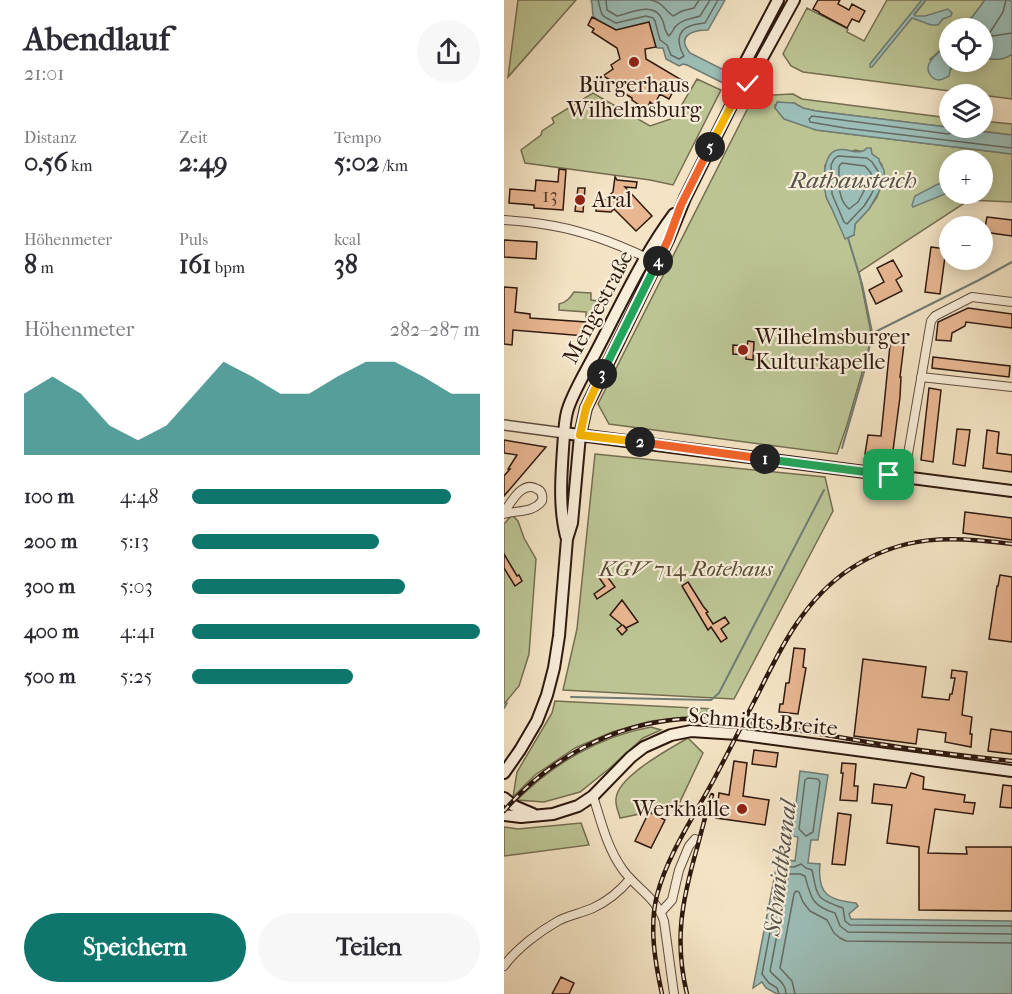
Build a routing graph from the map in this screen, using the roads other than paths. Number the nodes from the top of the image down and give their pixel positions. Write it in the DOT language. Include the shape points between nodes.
graph roads {
  1 [pos="778,0"];
  2 [pos="794,0"];
  3 [pos="733,102"];
  4 [pos="681,205"];
  5 [pos="504,220"];
  6 [pos="646,257"];
  7 [pos="657,262"];
  8 [pos="1012,302"];
  9 [pos="921,377"];
  10 [pos="1012,387"];
  11 [pos="504,425"];
  12 [pos="564,433"];
  13 [pos="580,435"];
  14 [pos="904,477"];
  15 [pos="1012,491"];
  16 [pos="504,513"];
  17 [pos="567,539"];
  18 [pos="1012,771"];
  19 [pos="504,773"];
  20 [pos="593,796"];
  21 [pos="504,798"];
  22 [pos="504,815"];
  23 [pos="536,815"];
  24 [pos="695,839"];
  25 [pos="630,879"];
  26 [pos="661,912"];
  27 [pos="504,966"];
  28 [pos="674,994"];
  1 -- 3 [label="main road, Mengestraße" via="737,78"];
  2 -- 3 [label="main road, Mengestraße" via="748,84"];
  3 -- 4 [label="main road, Mengestraße"];
  4 -- 6 [label="main road, Mengestraße"];
  4 -- 7 [label="main road, Mengestraße"];
  5 -- 6 [label="street" via="567,229"];
  6 -- 7 [label="street"];
  6 -- 12 [label="main road, Mengestraße" via="569,406"];
  7 -- 13 [label="main road, Mengestraße" via="586,408"];
  8 -- 9 [label="street" via="972,297 935,316"];
  9 -- 10 [label="street"];
  9 -- 14 [label="street"];
  11 -- 12 [label="street"];
  12 -- 13 [label="main road"];
  12 -- 17 [label="main road, Mengestraße" via="562,495"];
  13 -- 14 [label="main road"];
  13 -- 17 [label="main road, Mengestraße"];
  14 -- 15 [label="main road"];
  16 -- 16 [label="street" via="525,488 541,493 542,501 537,507"];
  17 -- 19 [label="main road" via="551,684 533,729"];
  18 -- 20 [label="main road, Schmidts Breite" via="691,731 645,747"];
  20 -- 23 [label="main road, Schmidts Breite" via="570,809"];
  20 -- 25 [label="street" via="610,848"];
  21 -- 23 [label="main road"];
  22 -- 23 [label="main road, Schmidts Breite"];
  24 -- 26 [label="street" via="679,870 672,900"];
  25 -- 26 [label="street"];
  25 -- 27 [label="street" via="593,908 557,921"];
  26 -- 28 [label="street"];
}
